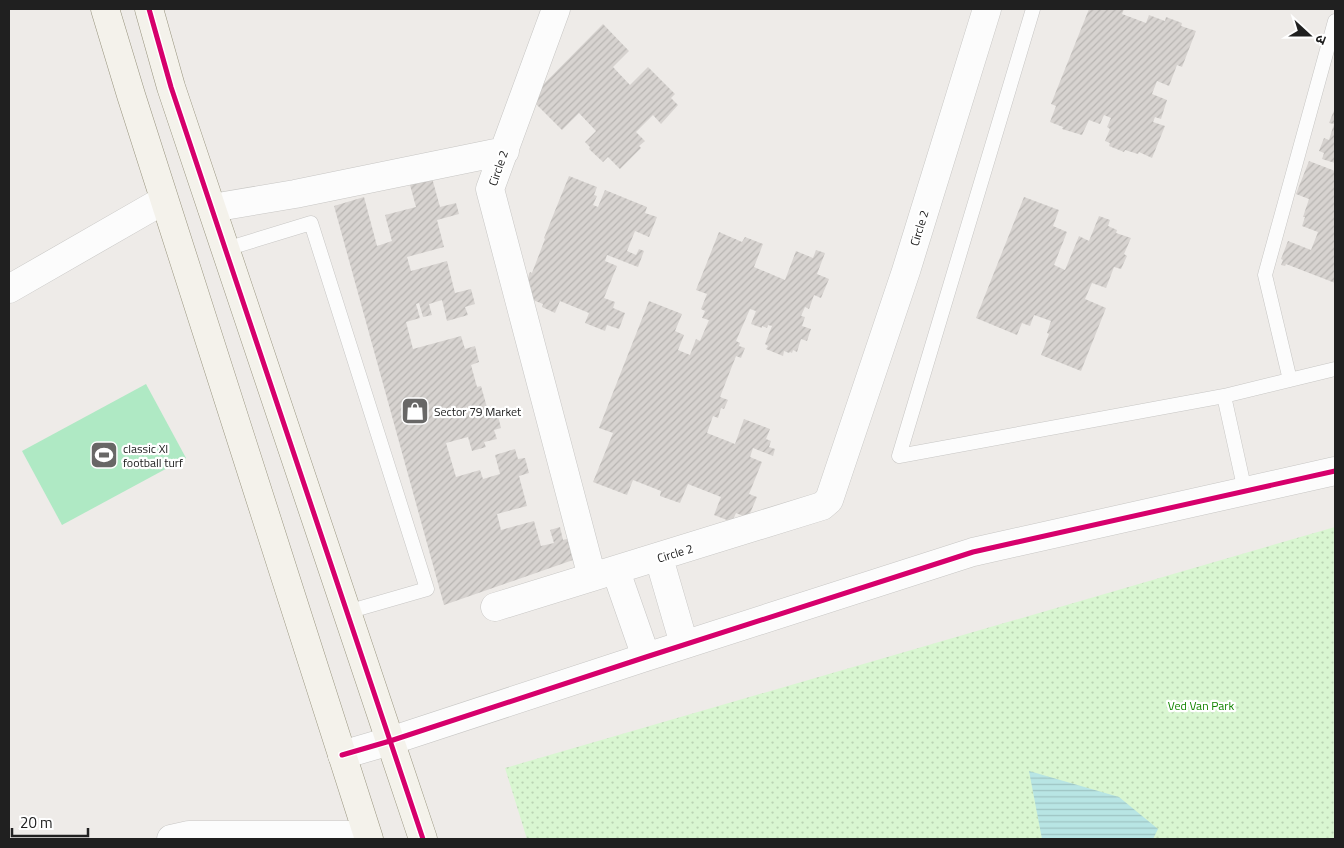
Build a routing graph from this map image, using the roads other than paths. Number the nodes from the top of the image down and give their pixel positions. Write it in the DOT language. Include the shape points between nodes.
graph roads {
  1 [pos="105,9"];
  2 [pos="149,9"];
  3 [pos="556,9"];
  4 [pos="987,9"];
  5 [pos="1033,9"];
  6 [pos="1335,21"];
  7 [pos="505,151"];
  8 [pos="164,200"];
  9 [pos="212,208"];
  10 [pos="226,249"];
  11 [pos="9,288"];
  12 [pos="1335,369"];
  13 [pos="1290,380"];
  14 [pos="1224,396"];
  15 [pos="1335,471"];
  16 [pos="1245,491"];
  17 [pos="659,558"];
  18 [pos="604,574"];
  19 [pos="495,607"];
  20 [pos="347,612"];
  21 [pos="684,644"];
  22 [pos="646,656"];
  23 [pos="390,741"];
  24 [pos="342,755"];
  25 [pos="368,837"];
  26 [pos="171,839"];
  27 [pos="424,839"];
  1 -- 8 [label="street"];
  2 -- 9 [label="street" via="171,87"];
  3 -- 7 [label="street, Circle 2"];
  4 -- 17 [label="street, Circle 2" via="906,271 829,500 822,506"];
  5 -- 14 [label="lane" via="899,456"];
  6 -- 13 [label="lane" via="1264,275"];
  7 -- 9 [label="street"];
  7 -- 18 [label="street, Circle 2" via="492,183 491,195"];
  8 -- 11 [label="street"];
  8 -- 24 [label="street"];
  9 -- 10 [label="street"];
  10 -- 20 [label="street"];
  10 -- 20 [label="lane" via="310,223 427,589"];
  12 -- 13 [label="lane"];
  13 -- 14 [label="lane"];
  14 -- 16 [label="lane"];
  15 -- 16 [label="street"];
  16 -- 21 [label="street" via="973,552"];
  17 -- 18 [label="street, Circle 2"];
  17 -- 21 [label="street"];
  18 -- 19 [label="street"];
  18 -- 22 [label="street"];
  20 -- 23 [label="street"];
  21 -- 22 [label="street"];
  22 -- 23 [label="street"];
  23 -- 24 [label="street"];
  23 -- 27 [label="street"];
  24 -- 25 [label="street"];
  25 -- 26 [label="street" via="189,835"];
}
